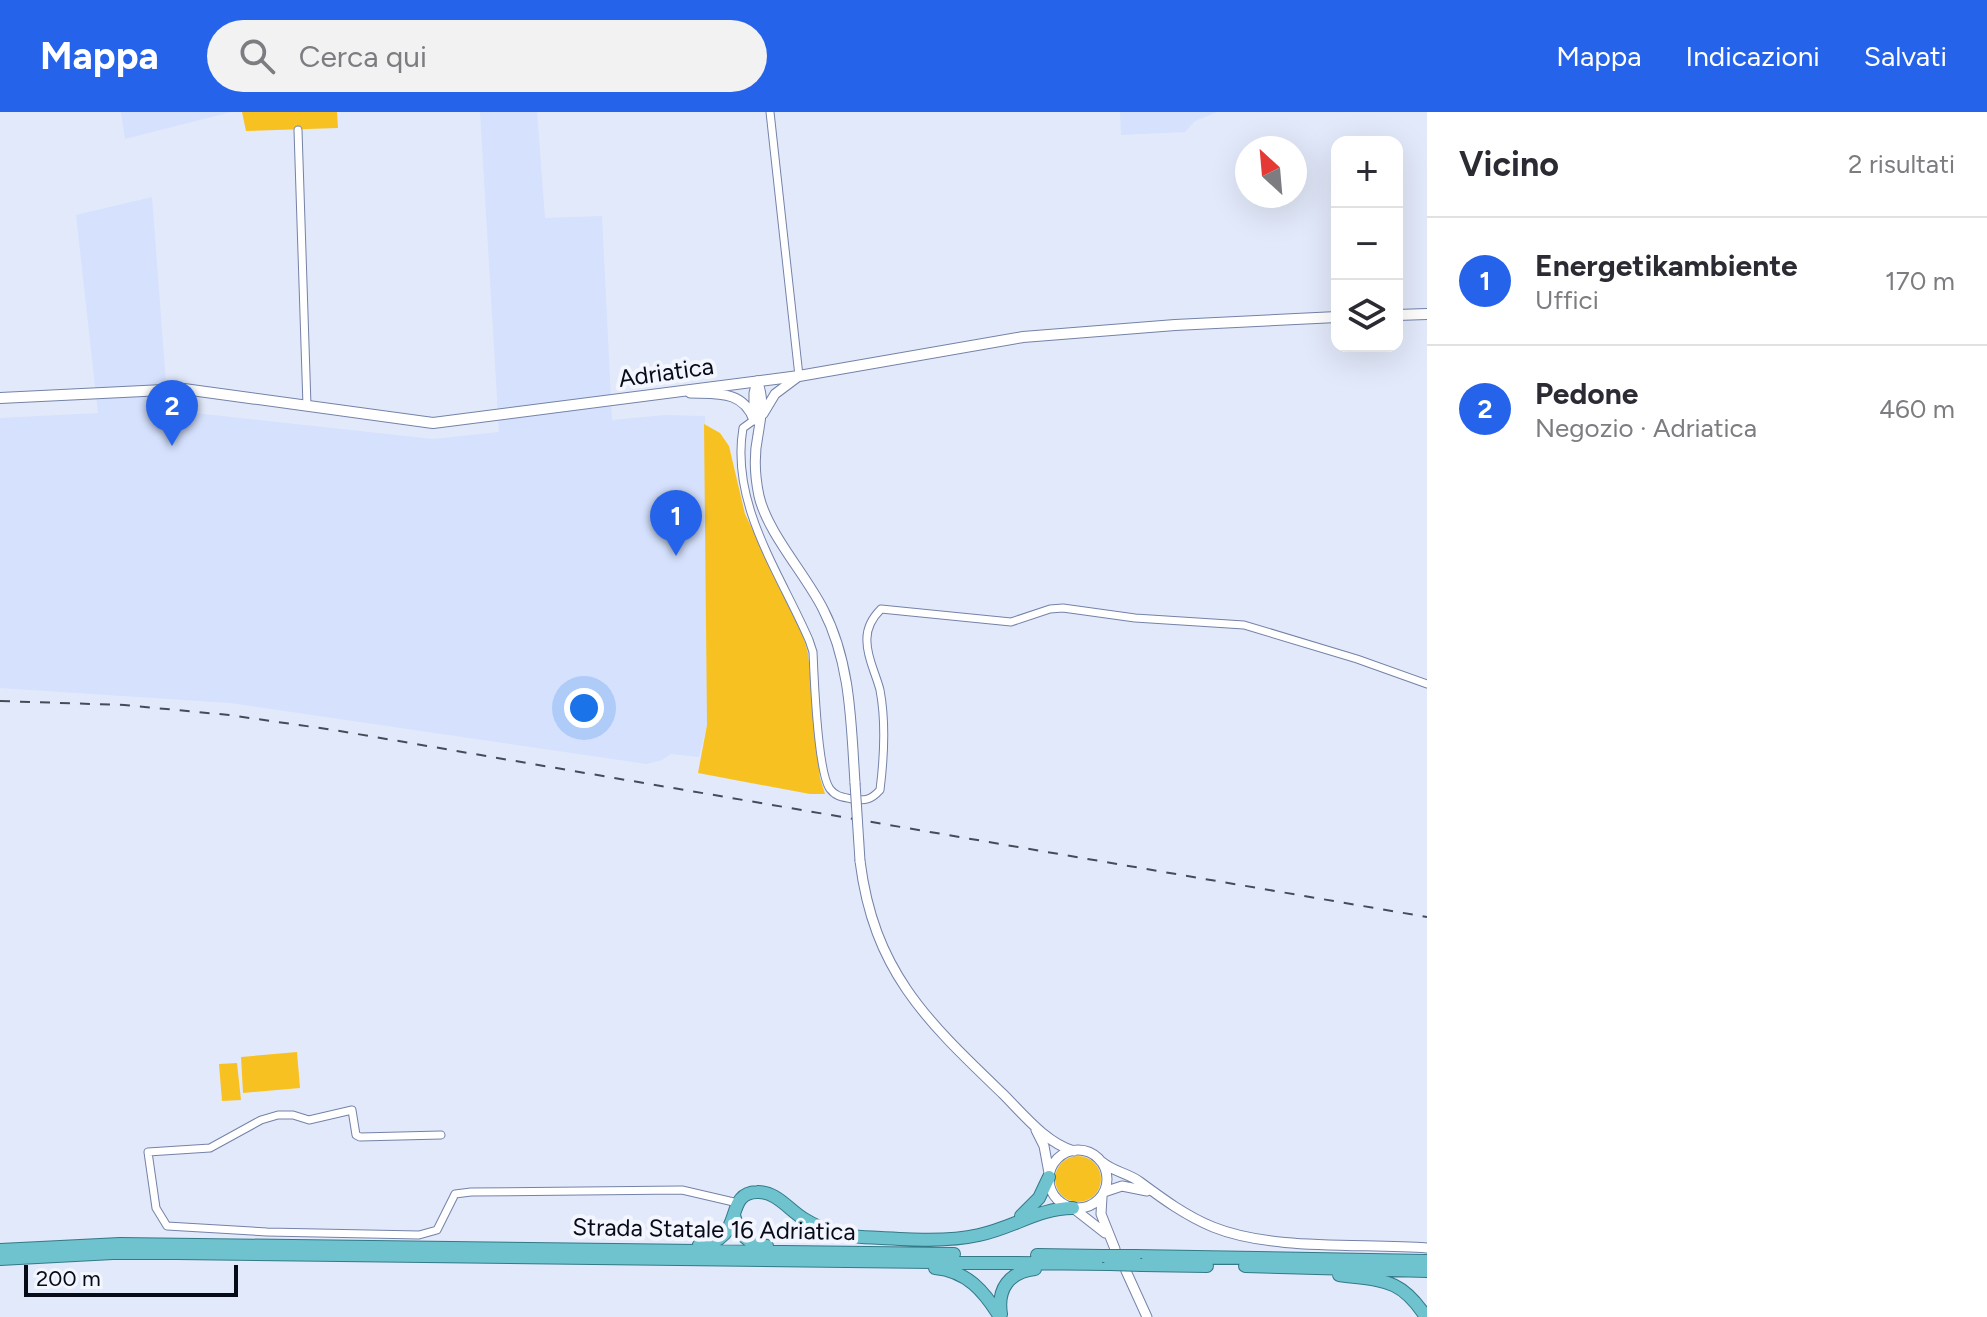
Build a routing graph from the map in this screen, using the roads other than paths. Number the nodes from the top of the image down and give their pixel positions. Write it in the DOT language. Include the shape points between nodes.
graph roads {
  1 [pos="770,112"];
  2 [pos="298,130"];
  3 [pos="1427,314"];
  4 [pos="1403,315"];
  5 [pos="1331,317"];
  6 [pos="799,376"];
  7 [pos="757,381"];
  8 [pos="663,393"];
  9 [pos="0,398"];
  10 [pos="307,406"];
  11 [pos="758,418"];
  12 [pos="757,437"];
  13 [pos="740,444"];
  14 [pos="1427,684"];
  15 [pos="1030,1121"];
  16 [pos="441,1135"];
  17 [pos="1074,1151"];
  18 [pos="1102,1162"];
  19 [pos="1049,1177"];
  20 [pos="1151,1191"];
  21 [pos="1103,1195"];
  22 [pos="736,1208"];
  23 [pos="1073,1208"];
  24 [pos="1011,1225"];
  25 [pos="1108,1235"];
  26 [pos="1427,1248"];
  27 [pos="1115,1249"];
  28 [pos="0,1250"];
  29 [pos="636,1250"];
  30 [pos="850,1253"];
  31 [pos="0,1259"];
  32 [pos="1106,1260"];
  33 [pos="1139,1260"];
  34 [pos="1427,1261"];
  35 [pos="872,1262"];
  36 [pos="1082,1264"];
  37 [pos="1296,1267"];
  38 [pos="1126,1271"];
  39 [pos="1427,1271"];
  40 [pos="1001,1317"];
  41 [pos="1147,1317"];
  42 [pos="1426,1317"];
  1 -- 6 [label="street"];
  2 -- 10 [label="street"];
  3 -- 4 [label="main road"];
  5 -- 6 [label="main road, Adriatica" via="1023,337"];
  6 -- 7 [label="main road, Adriatica"];
  6 -- 11 [label="street" via="775,394"];
  7 -- 8 [label="main road, Adriatica"];
  7 -- 11 [label="street"];
  8 -- 10 [label="main road, Adriatica" via="433,423"];
  8 -- 11 [label="street" via="730,395"];
  9 -- 10 [label="main road, Adriatica" via="184,389"];
  11 -- 12 [label="street"];
  11 -- 13 [label="street" via="743,428"];
  12 -- 13 [label="street"];
  12 -- 15 [label="street, bridge" via="761,504 824,611 843,662 860,861 872,920 903,986 937,1030"];
  13 -- 14 [label="street" via="750,514 813,652 819,739 827,785 837,796 864,801 880,790 883,712 866,645 867,631 881,609 1011,622 1063,608 1244,625"];
  15 -- 17 [label="street"];
  15 -- 19 [label="street" via="1044,1146"];
  16 -- 22 [label="street" via="360,1137 352,1110 309,1120 278,1115 210,1148 148,1152 156,1208 167,1226 419,1235 437,1230 455,1194 471,1192 682,1190"];
  17 -- 18 [label="street"];
  17 -- 19 [label="street" via="1056,1160"];
  18 -- 20 [label="street"];
  18 -- 21 [label="street" via="1107,1177"];
  19 -- 23 [label="street" via="1056,1198"];
  19 -- 24 [label="highway" via="1035,1202"];
  20 -- 21 [label="street" via="1120,1186"];
  20 -- 26 [label="street" via="1197,1220 1248,1237"];
  21 -- 23 [label="street" via="1089,1206"];
  21 -- 25 [label="street" via="1100,1209"];
  22 -- 24 [label="highway" via="751,1193 766,1193 821,1228 863,1237 964,1237"];
  22 -- 29 [label="highway" via="726,1235 715,1242"];
  22 -- 30 [label="highway" via="740,1235 753,1243"];
  23 -- 24 [label="highway" via="1044,1211"];
  23 -- 25 [label="street"];
  25 -- 27 [label="street"];
  28 -- 29 [label="highway, Strada Statale 16 Adriatica" via="120,1244"];
  29 -- 30 [label="highway, Strada Statale 16 Adriatica"];
  30 -- 32 [label="highway, Strada Statale 16 Adriatica"];
  31 -- 35 [label="highway, Strada Statale 16 Adriatica" via="151,1253"];
  32 -- 33 [label="highway, Strada Statale 16 Adriatica, bridge"];
  32 -- 36 [label="highway, Strada Statale 16 Adriatica"];
  33 -- 34 [label="highway, Strada Statale 16 Adriatica"];
  33 -- 37 [label="highway, Strada Statale 16 Adriatica"];
  35 -- 36 [label="highway, Strada Statale 16 Adriatica"];
  35 -- 40 [label="highway" via="959,1274 980,1289"];
  36 -- 40 [label="highway" via="1015,1274 1001,1291"];
  37 -- 39 [label="highway, Strada Statale 16 Adriatica"];
  37 -- 42 [label="highway" via="1399,1286"];
  38 -- 41 [label="street"];
}
